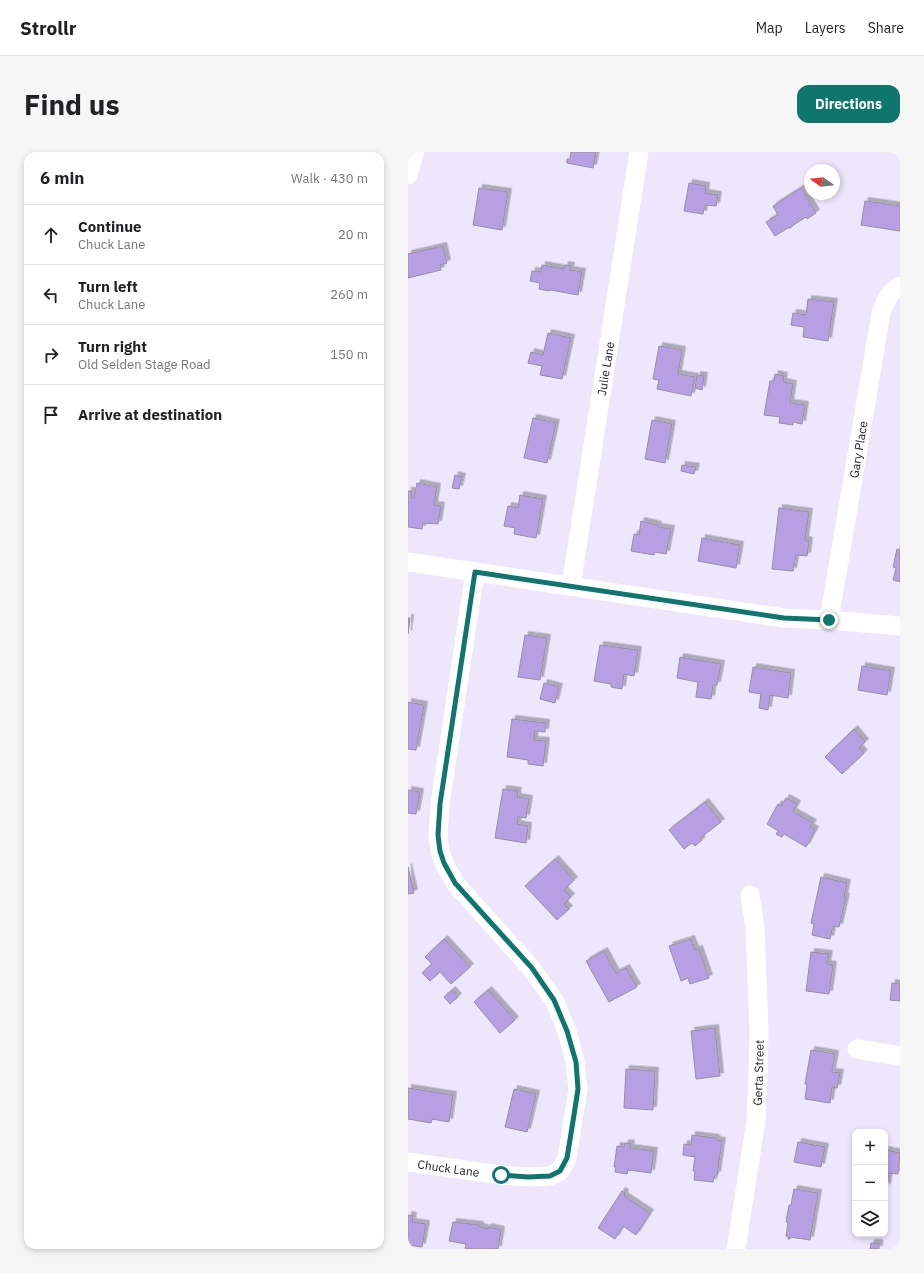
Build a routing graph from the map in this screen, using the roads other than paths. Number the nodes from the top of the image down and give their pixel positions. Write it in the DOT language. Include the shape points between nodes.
graph roads {
  1 [pos="415,152"];
  2 [pos="639,152"];
  3 [pos="408,175"];
  4 [pos="900,286"];
  5 [pos="408,562"];
  6 [pos="475,572"];
  7 [pos="571,586"];
  8 [pos="829,620"];
  9 [pos="900,626"];
  10 [pos="750,894"];
  11 [pos="858,1049"];
  12 [pos="900,1056"];
  13 [pos="408,1162"];
  14 [pos="736,1249"];
  1 -- 3 [label="street"];
  2 -- 7 [label="street, Julie Lane"];
  4 -- 8 [label="street, Gary Place" via="892,291 882,313"];
  5 -- 6 [label="street"];
  6 -- 7 [label="street"];
  6 -- 13 [label="street, Chuck Lane" via="440,804 440,851 455,883 532,968 554,1000 576,1062 578,1089 567,1158 560,1171 550,1176 501,1175"];
  7 -- 8 [label="street" via="784,618"];
  8 -- 9 [label="street"];
  10 -- 14 [label="street, Gerta Street" via="755,928 758,1075 756,1121"];
  11 -- 12 [label="street"];
}
